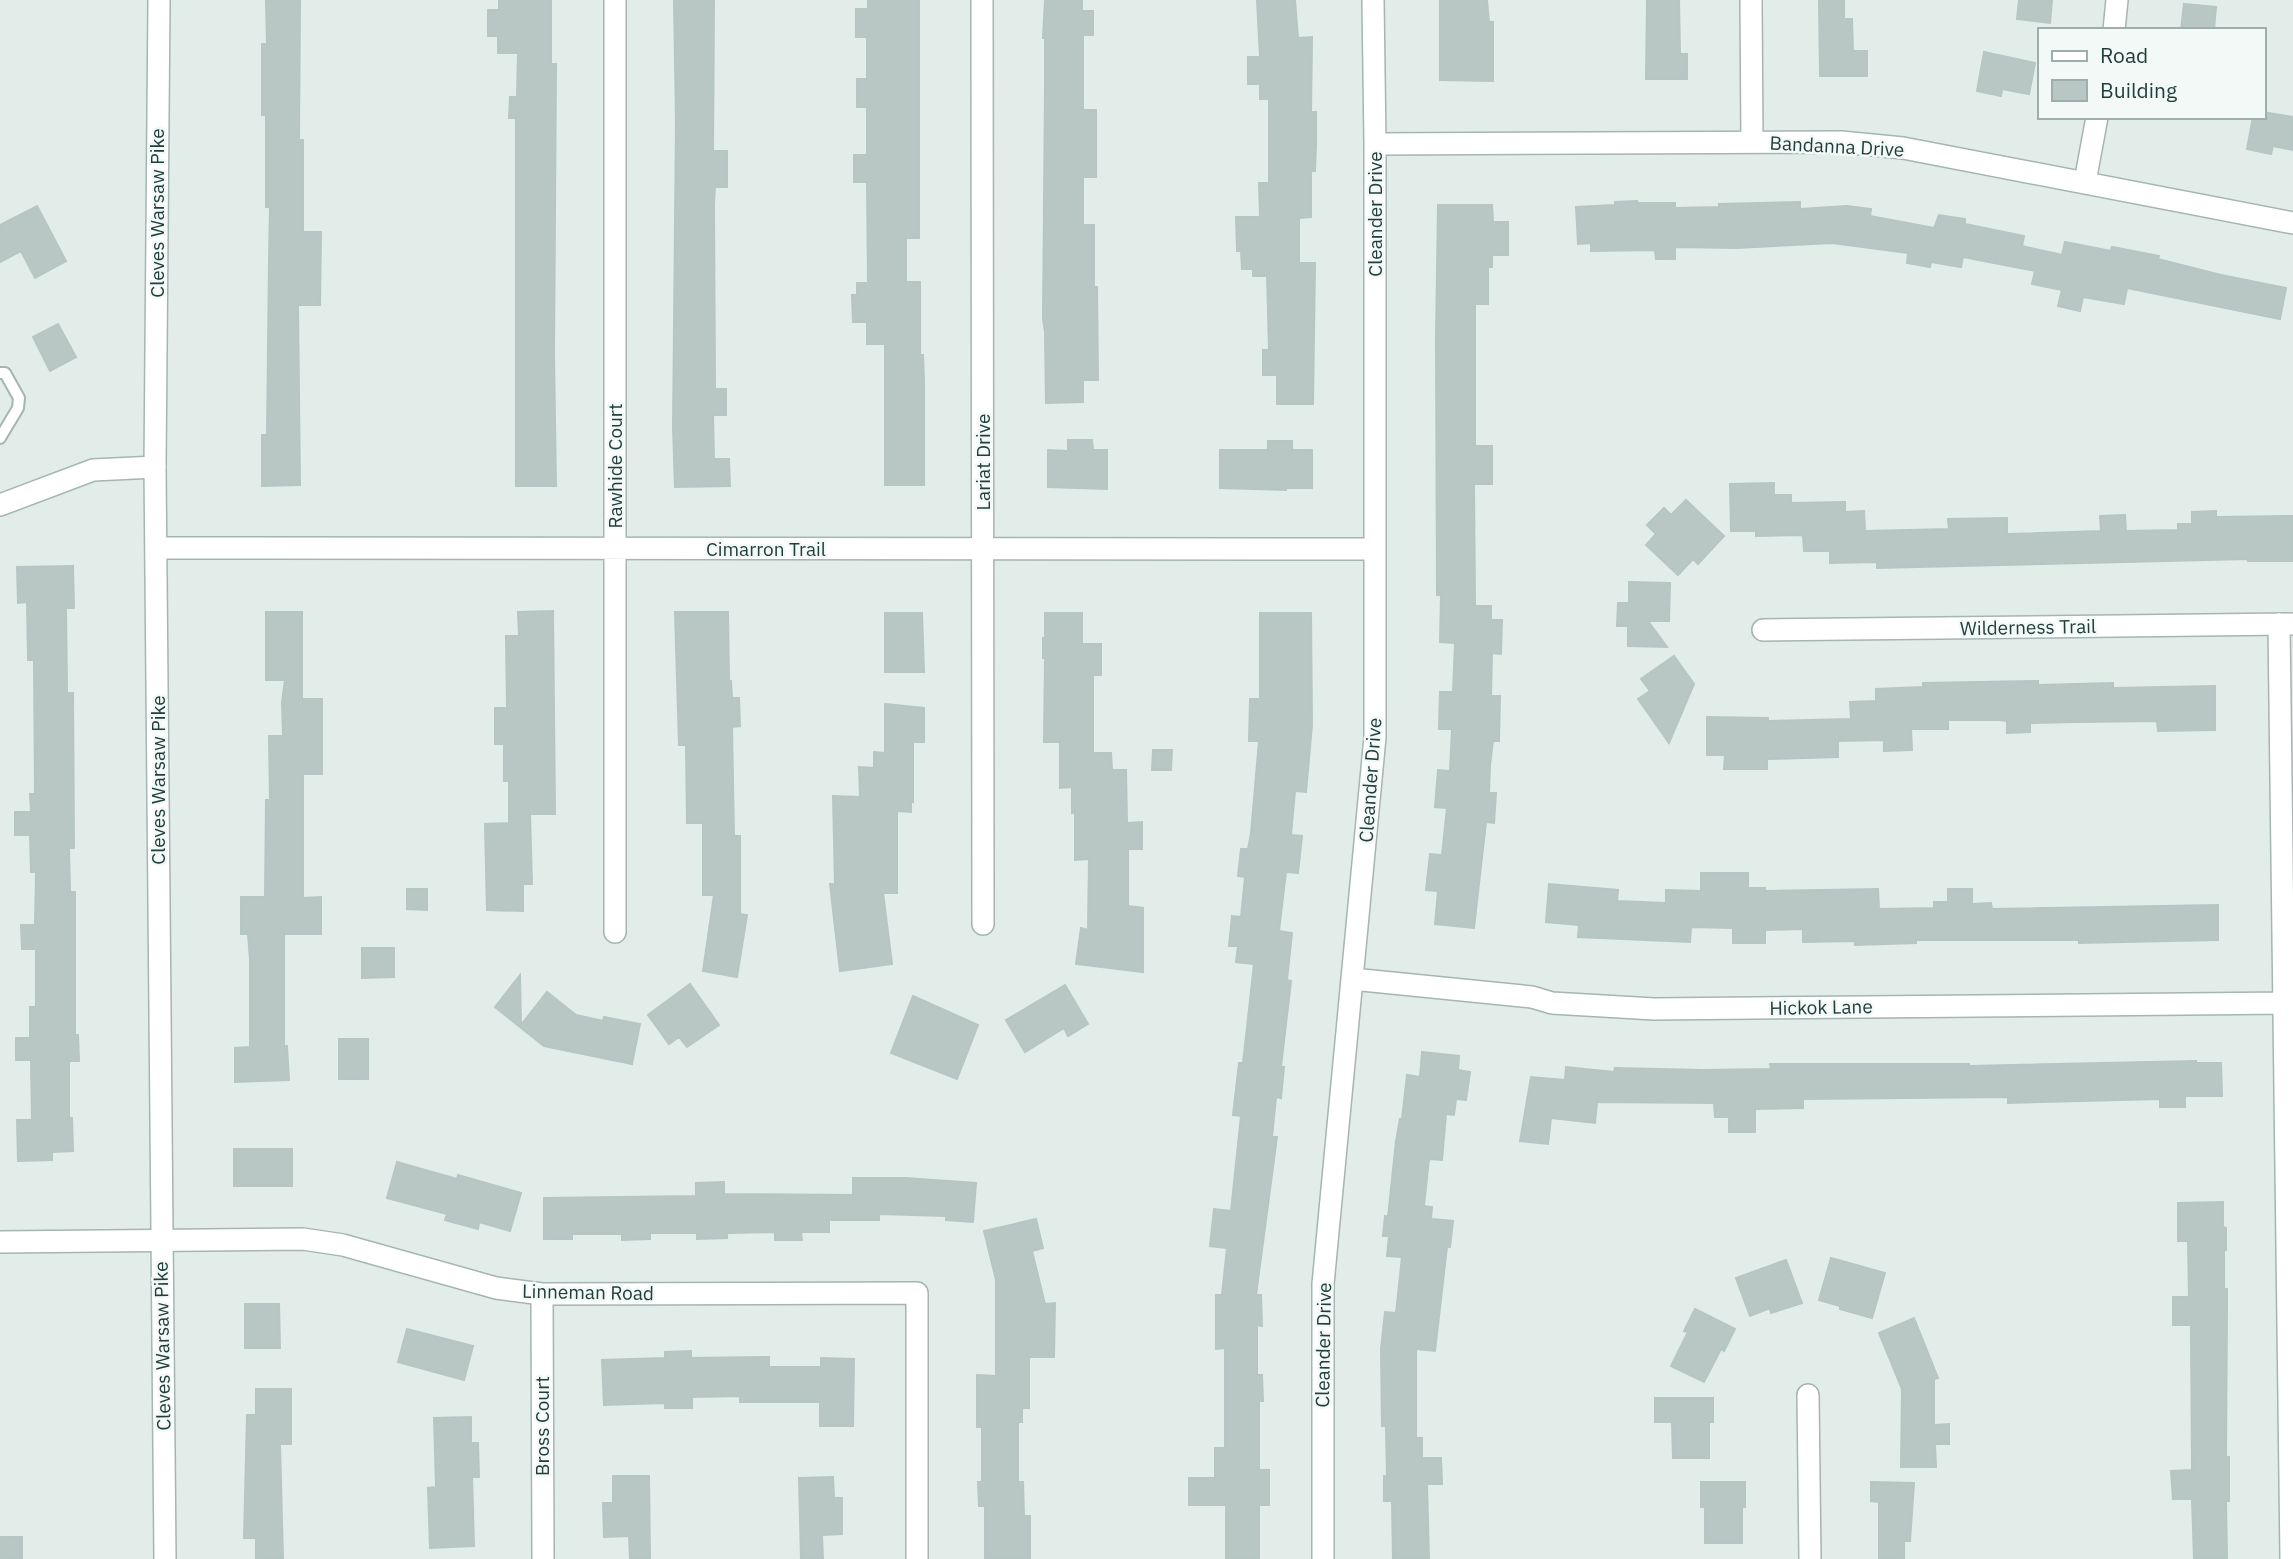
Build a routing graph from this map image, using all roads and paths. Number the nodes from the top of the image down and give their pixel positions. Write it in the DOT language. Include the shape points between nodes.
graph roads {
  1 [pos="159,0"];
  2 [pos="615,0"];
  3 [pos="982,0"];
  4 [pos="1373,0"];
  5 [pos="1751,0"];
  6 [pos="2117,0"];
  7 [pos="2114,28"];
  8 [pos="2097,119"];
  9 [pos="1752,142"];
  10 [pos="1375,144"];
  11 [pos="2085,182"];
  12 [pos="2293,223"];
  13 [pos="0,373"];
  14 [pos="0,438"];
  15 [pos="155,467"];
  16 [pos="0,505"];
  17 [pos="157,548"];
  18 [pos="615,549"];
  19 [pos="983,549"];
  20 [pos="1375,549"];
  21 [pos="2286,624"];
  22 [pos="1763,630"];
  23 [pos="983,924"];
  24 [pos="615,932"];
  25 [pos="1352,979"];
  26 [pos="2289,1003"];
  27 [pos="161,1240"];
  28 [pos="0,1242"];
  29 [pos="542,1294"];
  30 [pos="1808,1395"];
  31 [pos="165,1559"];
  32 [pos="543,1559"];
  33 [pos="917,1559"];
  34 [pos="1323,1559"];
  35 [pos="1810,1559"];
  36 [pos="2291,1559"];
  1 -- 15 [label="street, Cleves Warsaw Pike"];
  2 -- 18 [label="street, Rawhide Court"];
  3 -- 19 [label="street, Lariat Drive"];
  4 -- 10 [label="street, Cleander Drive"];
  5 -- 9 [label="street"];
  6 -- 7 [label="street"];
  8 -- 11 [label="street"];
  9 -- 10 [label="street, Bandanna Drive"];
  9 -- 11 [label="street, Bandanna Drive" via="1841,142 1903,148"];
  10 -- 20 [label="street, Cleander Drive"];
  11 -- 12 [label="street, Bandanna Drive"];
  13 -- 14 [label="lane" via="5,373 19,398 19,408"];
  15 -- 16 [label="street" via="93,470"];
  15 -- 17 [label="street, Cleves Warsaw Pike"];
  17 -- 18 [label="street, Cimarron Trail"];
  17 -- 27 [label="street, Cleves Warsaw Pike"];
  18 -- 19 [label="street, Cimarron Trail"];
  18 -- 24 [label="street, Rawhide Court"];
  19 -- 20 [label="street, Cimarron Trail"];
  19 -- 23 [label="street, Lariat Drive"];
  20 -- 25 [label="street, Cleander Drive" via="1374,737"];
  21 -- 22 [label="street, Wilderness Trail"];
  21 -- 26 [label="street"];
  25 -- 26 [label="street, Hickok Lane" via="1552,1003 1654,1009"];
  25 -- 34 [label="street, Cleander Drive" via="1323,1284"];
  26 -- 36 [label="street" via="2283,1104"];
  27 -- 28 [label="street, Linneman Road"];
  27 -- 29 [label="street, Linneman Road" via="303,1239"];
  27 -- 31 [label="street, Cleves Warsaw Pike"];
  29 -- 32 [label="street, Bross Court"];
  29 -- 33 [label="street, Linneman Road" via="917,1293"];
  30 -- 35 [label="street"];
}
